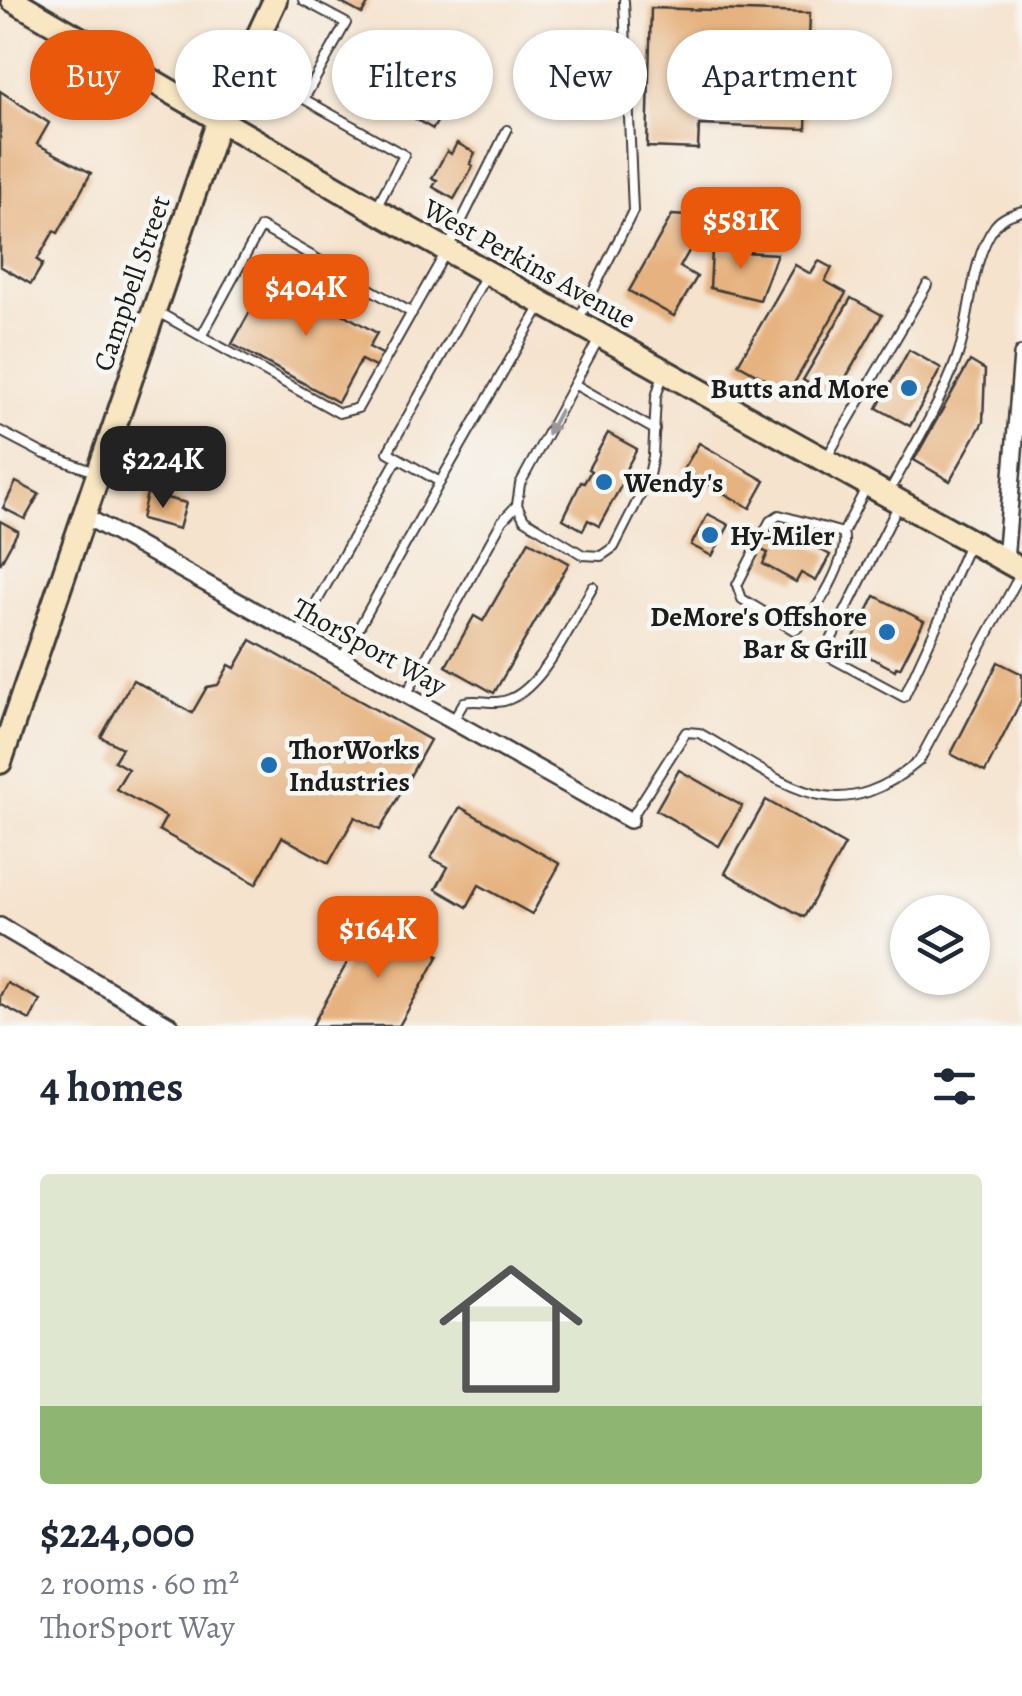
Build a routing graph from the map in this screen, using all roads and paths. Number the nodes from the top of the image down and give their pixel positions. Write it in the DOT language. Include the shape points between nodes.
graph roads {
  1 [pos="12,0"];
  2 [pos="275,0"];
  3 [pos="303,0"];
  4 [pos="624,1"];
  5 [pos="261,30"];
  6 [pos="175,94"];
  7 [pos="219,120"];
  8 [pos="508,130"];
  9 [pos="375,210"];
  10 [pos="1022,211"];
  11 [pos="447,250"];
  12 [pos="487,273"];
  13 [pos="927,285"];
  14 [pos="542,304"];
  15 [pos="154,309"];
  16 [pos="412,313"];
  17 [pos="577,323"];
  18 [pos="202,336"];
  19 [pos="600,336"];
  20 [pos="1022,355"];
  21 [pos="664,372"];
  22 [pos="574,384"];
  23 [pos="1020,408"];
  24 [pos="654,430"];
  25 [pos="0,431"];
  26 [pos="398,458"];
  27 [pos="825,461"];
  28 [pos="100,473"];
  29 [pos="440,482"];
  30 [pos="885,494"];
  31 [pos="517,504"];
  32 [pos="85,516"];
  33 [pos="843,533"];
  34 [pos="970,542"];
  35 [pos="1016,567"];
  36 [pos="593,587"];
  37 [pos="298,634"];
  38 [pos="342,659"];
  39 [pos="406,694"];
  40 [pos="452,721"];
  41 [pos="0,762"];
  42 [pos="630,820"];
  43 [pos="0,926"];
  44 [pos="171,1026"];
  1 -- 6 [label="main road, West Perkins Avenue"];
  2 -- 5 [label="main road, Campbell Street"];
  3 -- 9 [label="lane" via="346,23 304,100 404,156"];
  4 -- 17 [label="lane" via="632,211"];
  7 -- 9 [label="main road, West Perkins Avenue"];
  7 -- 15 [label="main road, Campbell Street"];
  8 -- 11 [label="lane"];
  9 -- 11 [label="main road, West Perkins Avenue"];
  10 -- 30 [label="lane" via="997,223 990,235 950,373"];
  11 -- 12 [label="main road, West Perkins Avenue"];
  11 -- 16 [label="lane"];
  12 -- 14 [label="main road, West Perkins Avenue"];
  12 -- 26 [label="lane" via="388,452"];
  13 -- 27 [label="lane"];
  14 -- 17 [label="main road, West Perkins Avenue"];
  14 -- 29 [label="lane"];
  15 -- 18 [label="lane"];
  15 -- 28 [label="main road, Campbell Street"];
  16 -- 18 [label="lane" via="358,408 339,414"];
  16 -- 18 [label="lane" via="261,227"];
  17 -- 19 [label="main road, West Perkins Avenue"];
  19 -- 21 [label="main road, West Perkins Avenue"];
  19 -- 22 [label="lane"];
  20 -- 23 [label="street"];
  21 -- 24 [label="lane"];
  21 -- 27 [label="main road, West Perkins Avenue"];
  22 -- 24 [label="lane"];
  22 -- 31 [label="lane, one-way" via="520,484"];
  23 -- 35 [label="street"];
  24 -- 31 [label="lane" via="648,480 614,547 601,556 582,555 524,519"];
  25 -- 28 [label="lane"];
  26 -- 29 [label="lane"];
  26 -- 37 [label="lane"];
  27 -- 30 [label="main road, West Perkins Avenue"];
  28 -- 32 [label="main road, Campbell Street"];
  29 -- 38 [label="lane"];
  30 -- 33 [label="lane"];
  30 -- 34 [label="main road, West Perkins Avenue"];
  30 -- 34 [label="lane" via="824,654 904,698"];
  31 -- 39 [label="lane"];
  32 -- 37 [label="street, ThorSport Way"];
  32 -- 41 [label="main road, Campbell Street"];
  33 -- 33 [label="lane" via="843,558 806,624 794,630 742,599 737,585 779,515"];
  34 -- 35 [label="main road, West Perkins Avenue"];
  35 -- 42 [label="lane" via="920,761 897,780 868,795 833,799 804,792 699,733 686,732"];
  36 -- 40 [label="lane" via="527,689 494,703 464,702"];
  37 -- 38 [label="street, ThorSport Way"];
  38 -- 39 [label="street, ThorSport Way"];
  39 -- 40 [label="street, ThorSport Way"];
  40 -- 42 [label="street, ThorSport Way"];
  43 -- 44 [label="street"];
}
